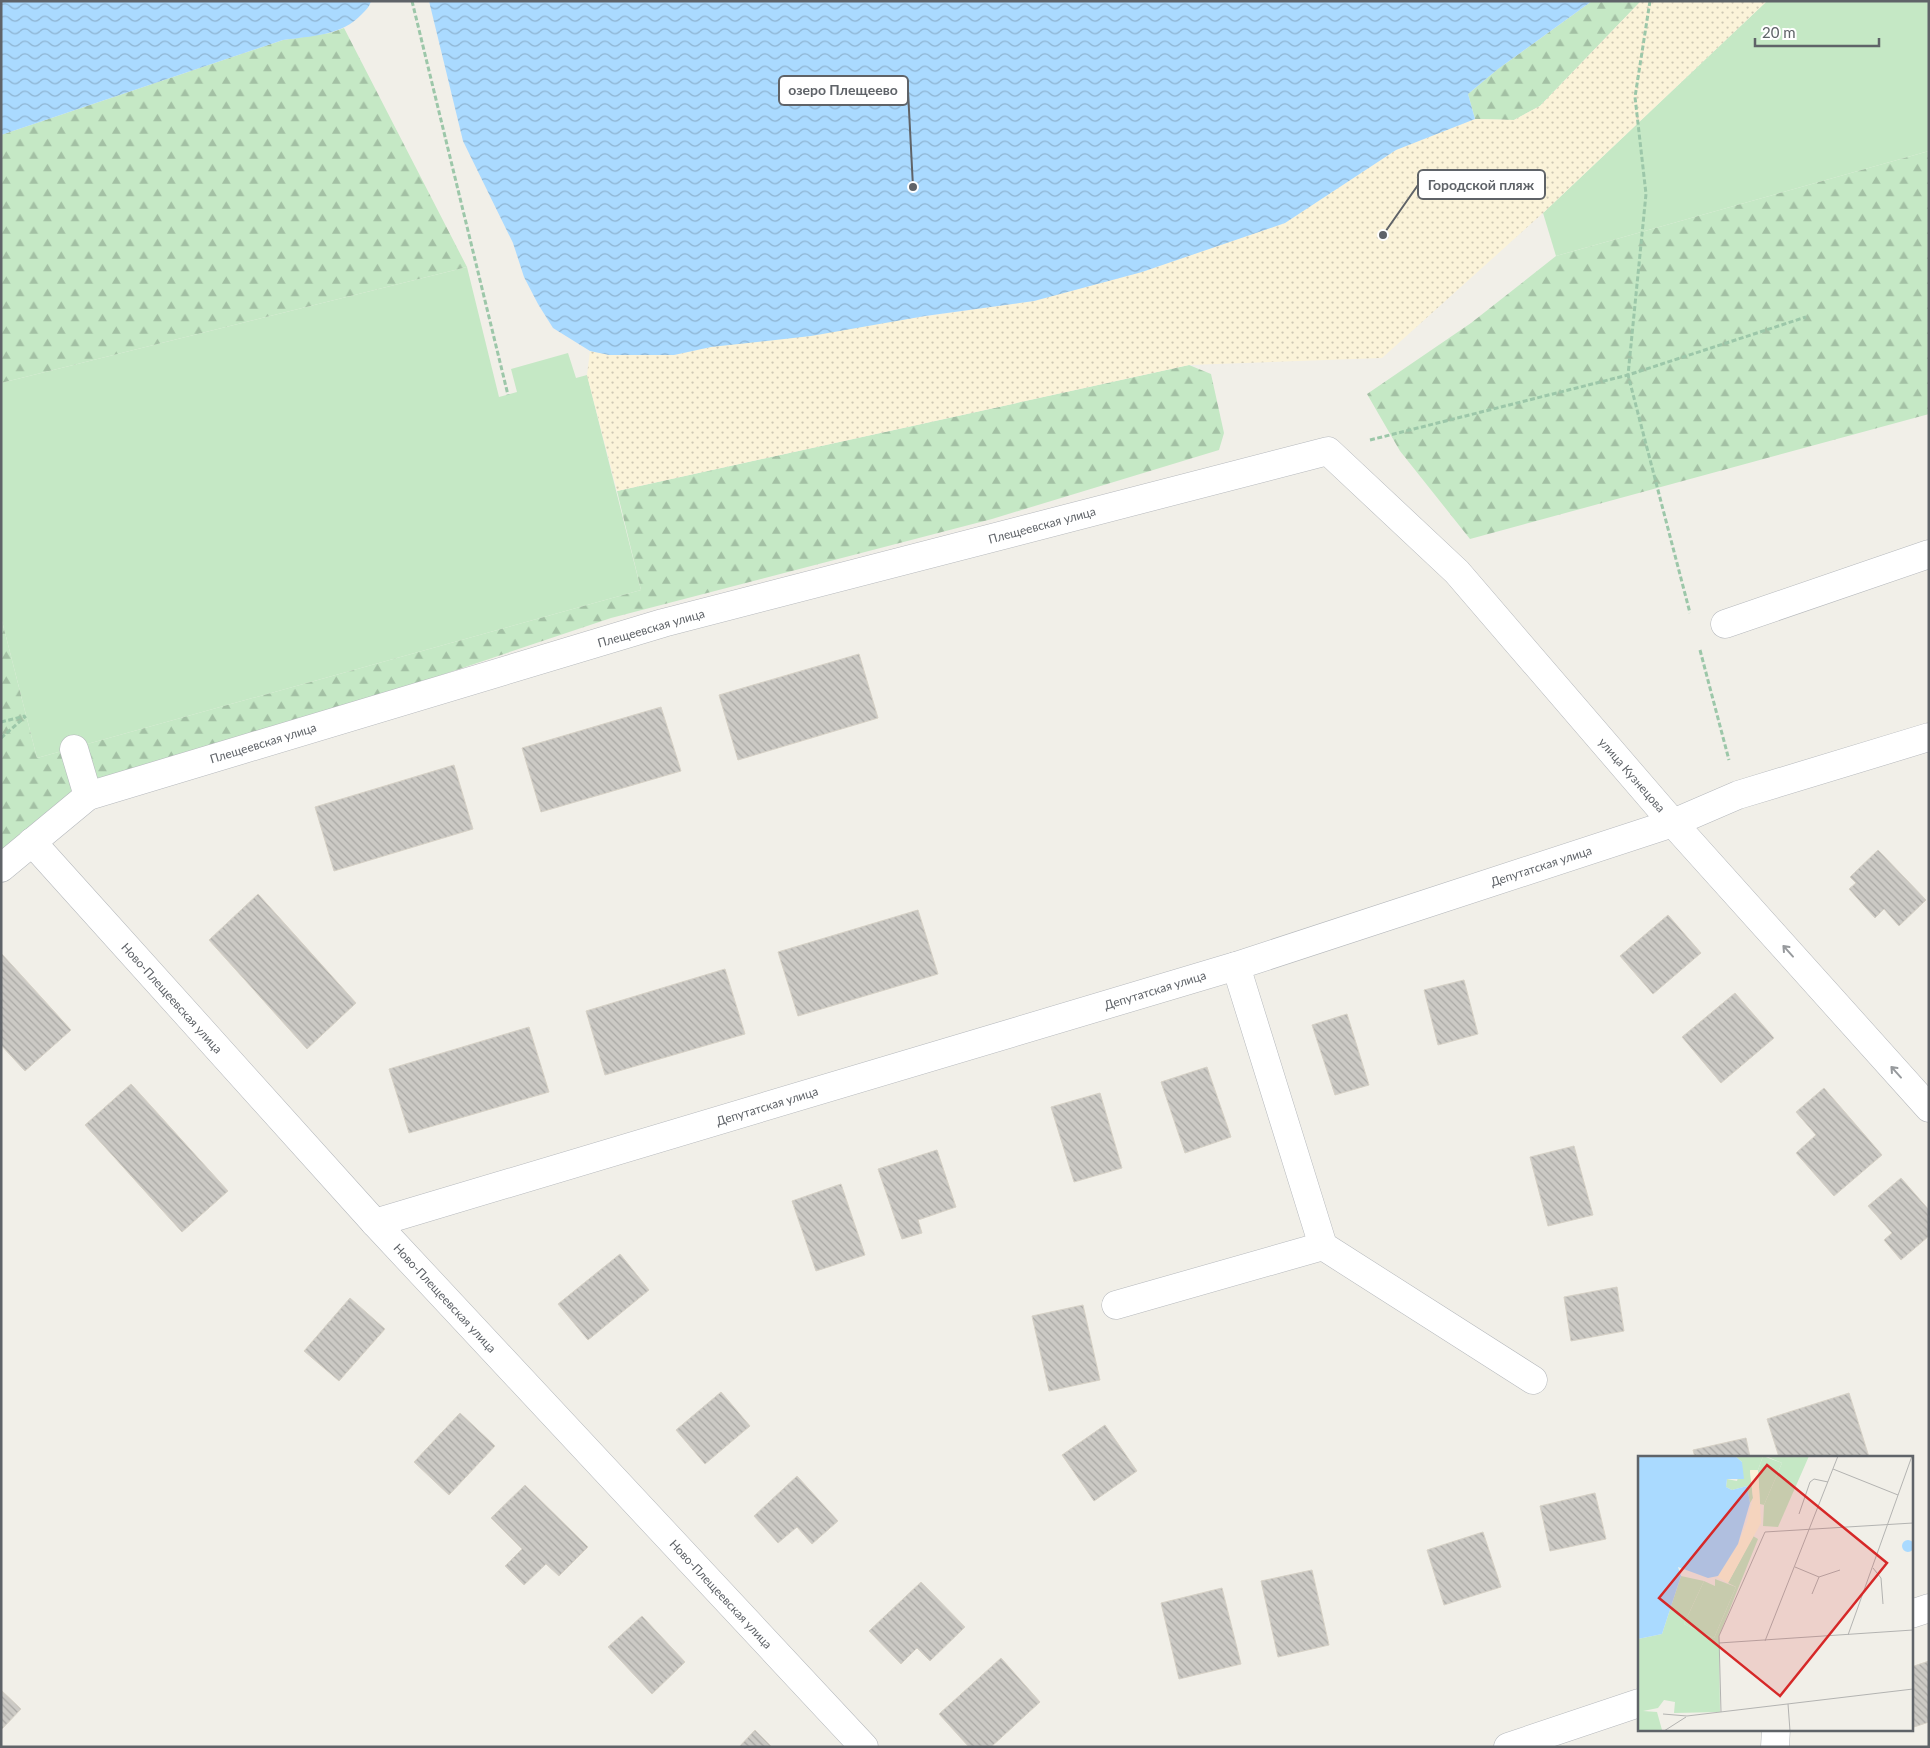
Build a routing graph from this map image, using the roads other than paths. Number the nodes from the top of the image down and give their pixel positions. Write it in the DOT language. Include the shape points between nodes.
graph roads {
  1 [pos="1328,451"];
  2 [pos="1929,554"];
  3 [pos="1725,624"];
  4 [pos="1929,737"];
  5 [pos="74,749"];
  6 [pos="88,796"];
  7 [pos="1673,823"];
  8 [pos="32,842"];
  9 [pos="1,868"];
  10 [pos="1236,966"];
  11 [pos="1929,1108"];
  12 [pos="375,1223"];
  13 [pos="1323,1246"];
  14 [pos="1116,1305"];
  15 [pos="1533,1380"];
  16 [pos="1929,1608"];
  17 [pos="1912,1614"];
  18 [pos="1638,1704"];
  19 [pos="1776,1730"];
  20 [pos="864,1747"];
  21 [pos="1508,1747"];
  22 [pos="1775,1747"];
  1 -- 6 [label="street, Плещеевская улица" via="663,623"];
  1 -- 7 [label="street, улица Кузнецова" via="1457,572"];
  2 -- 3 [label="street"];
  4 -- 7 [label="street, Депутатская улица" via="1738,795"];
  5 -- 6 [label="street"];
  6 -- 8 [label="street, Плещеевская улица"];
  7 -- 10 [label="street, Депутатская улица"];
  11 -- 7 [label="street, улица Кузнецова, one-way"];
  8 -- 9 [label="street, Плещеевская улица"];
  8 -- 12 [label="street, Ново-Плещеевская улица"];
  10 -- 12 [label="street, Депутатская улица"];
  10 -- 13 [label="street"];
  12 -- 20 [label="street, Ново-Плещеевская улица"];
  13 -- 14 [label="street"];
  13 -- 15 [label="street"];
  16 -- 17 [label="street"];
  18 -- 21 [label="street"];
  19 -- 22 [label="street"];
}
